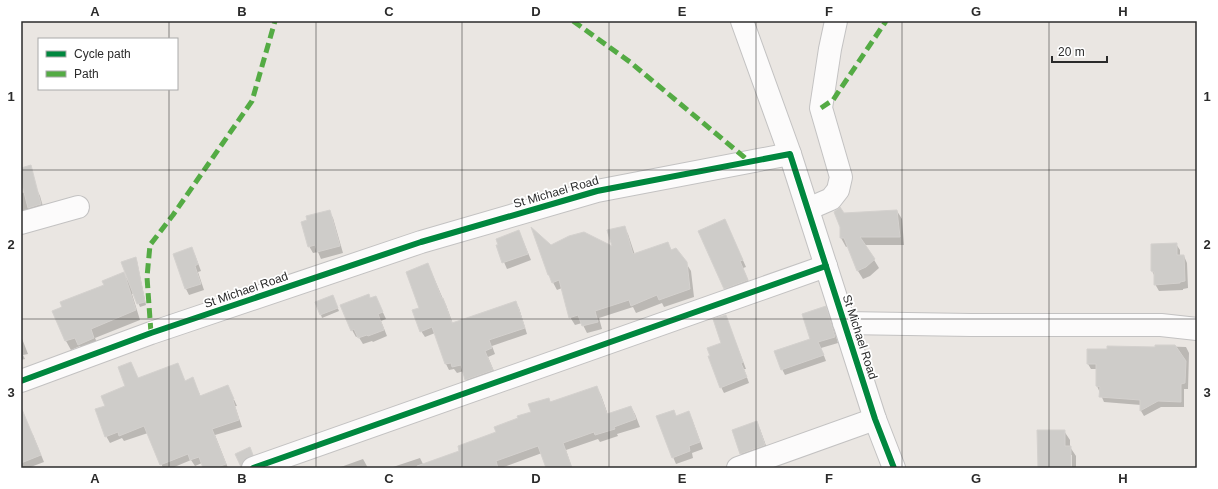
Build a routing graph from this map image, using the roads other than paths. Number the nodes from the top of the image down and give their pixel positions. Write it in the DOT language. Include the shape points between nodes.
graph roads {
  1 [pos="742,21"];
  2 [pos="836,21"];
  3 [pos="790,154"];
  4 [pos="78,207"];
  5 [pos="808,209"];
  6 [pos="21,224"];
  7 [pos="826,266"];
  8 [pos="844,323"];
  9 [pos="1197,329"];
  10 [pos="21,381"];
  11 [pos="875,419"];
  12 [pos="253,468"];
  13 [pos="738,468"];
  14 [pos="894,468"];
  1 -- 3 [label="street, St Michael Road"];
  2 -- 5 [label="street" via="821,108 842,177 838,190 831,200"];
  3 -- 5 [label="street, St Michael Road"];
  3 -- 10 [label="street, St Michael Road" via="597,191 429,240 158,331"];
  4 -- 6 [label="street"];
  5 -- 7 [label="street, St Michael Road"];
  7 -- 8 [label="street, St Michael Road"];
  7 -- 12 [label="street"];
  8 -- 9 [label="street" via="1161,326"];
  8 -- 11 [label="street, St Michael Road"];
  11 -- 13 [label="street"];
  11 -- 14 [label="street, St Michael Road"];
}
